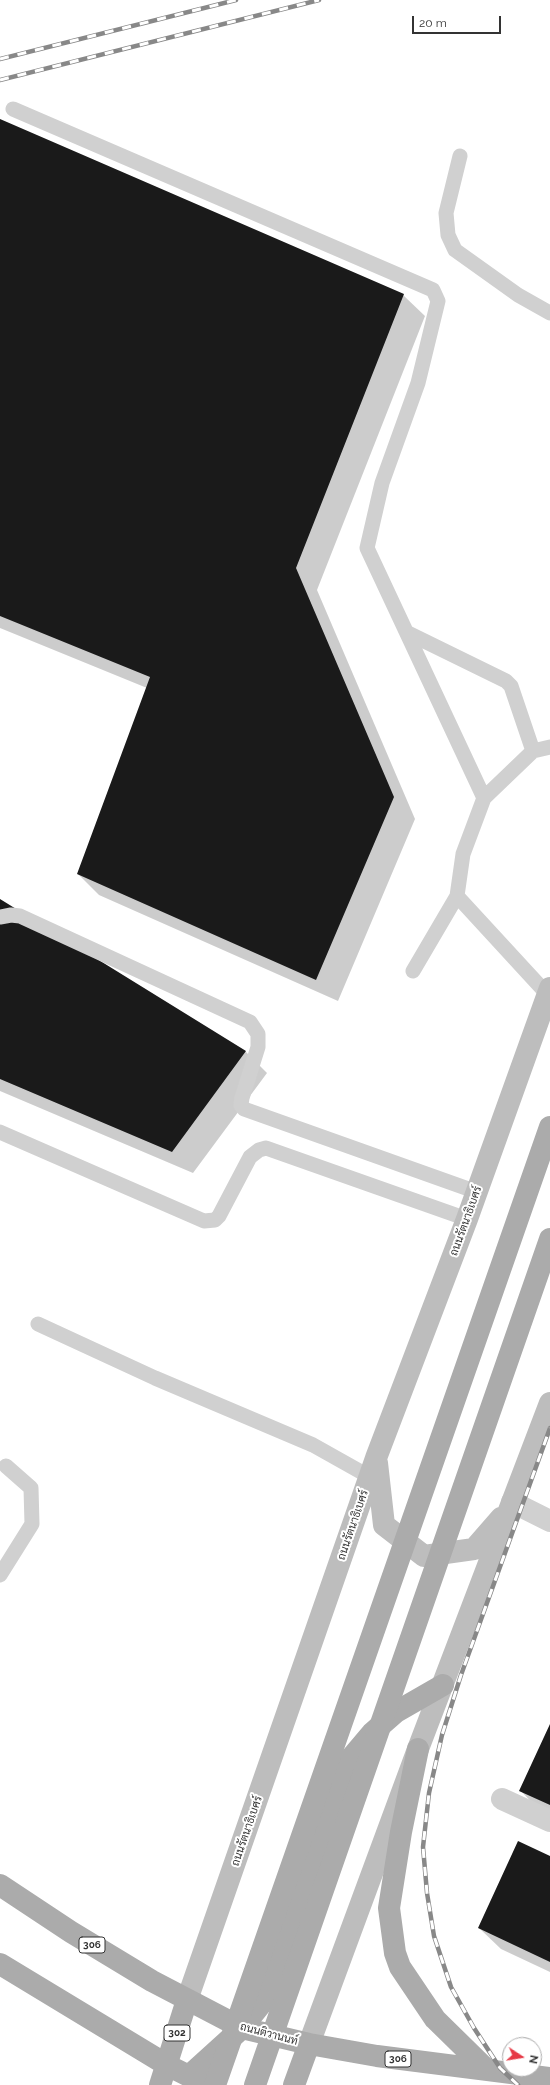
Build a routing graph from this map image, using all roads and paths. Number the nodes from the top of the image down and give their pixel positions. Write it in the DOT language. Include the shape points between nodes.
graph roads {
  1 [pos="13,109"];
  2 [pos="460,156"];
  3 [pos="550,312"];
  4 [pos="408,633"];
  5 [pos="550,748"];
  6 [pos="533,751"];
  7 [pos="484,798"];
  8 [pos="457,896"];
  9 [pos="0,917"];
  10 [pos="412,972"];
  11 [pos="549,992"];
  12 [pos="550,1127"];
  13 [pos="0,1132"];
  14 [pos="477,1192"];
  15 [pos="467,1219"];
  16 [pos="550,1239"];
  17 [pos="38,1324"];
  18 [pos="550,1403"];
  19 [pos="6,1466"];
  20 [pos="373,1467"];
  21 [pos="510,1506"];
  22 [pos="550,1521"];
  23 [pos="0,1575"];
  24 [pos="443,1685"];
  25 [pos="418,1749"];
  26 [pos="502,1799"];
  27 [pos="550,1821"];
  28 [pos="0,1885"];
  29 [pos="0,1964"];
  30 [pos="187,2000"];
  31 [pos="242,2028"];
  32 [pos="286,2040"];
  33 [pos="309,2044"];
  34 [pos="487,2070"];
  35 [pos="164,2075"];
  36 [pos="550,2078"];
  37 [pos="198,2081"];
  38 [pos="215,2085"];
  39 [pos="250,2085"];
  40 [pos="255,2085"];
  41 [pos="294,2085"];
  1 -- 4 [label="lane" via="433,290 438,301 418,383 382,483 367,548"];
  2 -- 3 [label="lane" via="446,213 448,235 455,250 518,295"];
  4 -- 6 [label="lane" via="506,681 511,686"];
  4 -- 7 [label="lane"];
  5 -- 6 [label="lane"];
  6 -- 7 [label="lane"];
  7 -- 8 [label="lane" via="463,854"];
  8 -- 10 [label="lane"];
  8 -- 11 [label="lane"];
  9 -- 14 [label="lane" via="20,916 250,1022 258,1034 258,1047 242,1098 241,1105 244,1109"];
  11 -- 14 [label="main road, ถนนรัตนาธิเบศร์ / 302"];
  12 -- 38 [label="main road, bridge"];
  13 -- 15 [label="lane" via="204,1221 215,1220 220,1216 250,1157 266,1148"];
  14 -- 15 [label="main road, ถนนรัตนาธิเบศร์ / 302"];
  15 -- 20 [label="main road, ถนนรัตนาธิเบศร์ / 302"];
  16 -- 40 [label="main road, bridge"];
  17 -- 20 [label="lane" via="155,1378"];
  18 -- 21 [label="main road"];
  19 -- 23 [label="lane" via="31,1488 32,1524"];
  20 -- 21 [label="main road" via="384,1525 424,1556 474,1549"];
  20 -- 30 [label="main road, ถนนรัตนาธิเบศร์ / 302"];
  21 -- 22 [label="street"];
  21 -- 24 [label="main road"];
  24 -- 25 [label="main road"];
  24 -- 31 [label="main road" via="396,1712 372,1733 350,1759 266,1998"];
  25 -- 33 [label="main road"];
  25 -- 34 [label="main road" via="389,1908 395,1953 400,1967 435,2019"];
  26 -- 27 [label="street"];
  28 -- 30 [label="main road, ถนนติวานนท์ / 306" via="71,1932"];
  29 -- 35 [label="main road"];
  30 -- 31 [label="main road, ถนนติวานนท์ / 306"];
  30 -- 35 [label="main road, ถนนรัตนาธิเบศร์ / 302"];
  31 -- 32 [label="main road, ถนนติวานนท์ / 306"];
  31 -- 37 [label="main road"];
  32 -- 33 [label="main road, ถนนติวานนท์ / 306"];
  32 -- 39 [label="main road"];
  33 -- 34 [label="main road, ถนนติวานนท์ / 306" via="377,2056"];
  33 -- 41 [label="main road"];
  34 -- 36 [label="main road, ถนนติวานนท์ / 306"];
  35 -- 37 [label="main road"];
}
